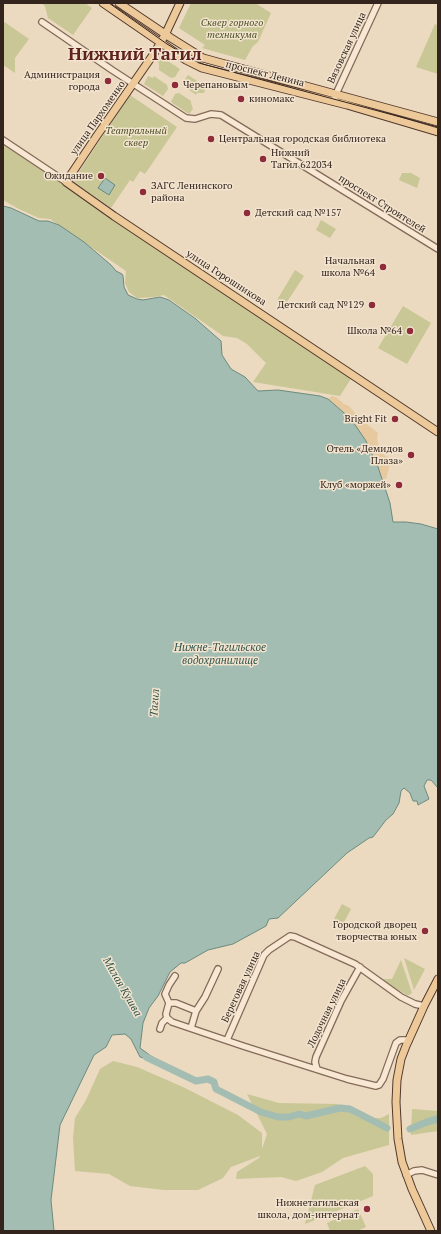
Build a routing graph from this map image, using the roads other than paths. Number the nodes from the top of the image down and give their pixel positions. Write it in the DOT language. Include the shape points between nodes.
graph roads {
  1 [pos="103,3"];
  2 [pos="119,3"];
  3 [pos="180,3"];
  4 [pos="378,3"];
  5 [pos="42,22"];
  6 [pos="165,35"];
  7 [pos="160,43"];
  8 [pos="134,84"];
  9 [pos="336,94"];
  10 [pos="334,102"];
  11 [pos="438,122"];
  12 [pos="438,132"];
  13 [pos="3,140"];
  14 [pos="66,182"];
  15 [pos="438,249"];
  16 [pos="438,432"];
  17 [pos="360,967"];
  18 [pos="218,969"];
  19 [pos="175,976"];
  20 [pos="438,979"];
  21 [pos="169,1003"];
  22 [pos="424,1006"];
  23 [pos="196,1011"];
  24 [pos="167,1018"];
  25 [pos="191,1028"];
  26 [pos="160,1029"];
  27 [pos="227,1040"];
  28 [pos="409,1040"];
  29 [pos="317,1068"];
  30 [pos="406,1175"];
  31 [pos="438,1175"];
  32 [pos="431,1231"];
  1 -- 7 [label="main road, проспект Ленина"];
  2 -- 6 [label="main road, проспект Ленина"];
  3 -- 6 [label="main road, улица Пархоменко"];
  4 -- 9 [label="street, Вязовская улица"];
  5 -- 8 [label="street"];
  6 -- 7 [label="main road, улица Пархоменко"];
  6 -- 9 [label="main road, проспект Ленина" via="203,58"];
  7 -- 8 [label="main road, улица Пархоменко"];
  7 -- 10 [label="main road, проспект Ленина" via="202,68"];
  8 -- 14 [label="main road, улица Пархоменко"];
  8 -- 15 [label="street, проспект Строителей" via="186,118 195,119 214,114 221,116"];
  9 -- 10 [label="street, Вязовская улица"];
  9 -- 11 [label="main road, проспект Ленина"];
  10 -- 12 [label="main road, проспект Ленина"];
  13 -- 14 [label="street, улица Горошникова"];
  14 -- 16 [label="main road, улица Горошникова"];
  17 -- 22 [label="street, Береговая улица" via="401,997"];
  17 -- 27 [label="street, Береговая улица" via="295,937 286,938 264,955"];
  17 -- 29 [label="street, Лодочная улица" via="341,1001 316,1057"];
  18 -- 23 [label="street"];
  19 -- 21 [label="street" via="165,994"];
  20 -- 22 [label="main road"];
  21 -- 23 [label="street"];
  21 -- 24 [label="street"];
  22 -- 28 [label="main road"];
  23 -- 25 [label="street"];
  24 -- 25 [label="street"];
  24 -- 26 [label="street"];
  25 -- 27 [label="street"];
  27 -- 29 [label="street"];
  28 -- 29 [label="street" via="400,1040 396,1043 379,1085 371,1085"];
  28 -- 30 [label="main road" via="401,1059 396,1102 399,1150"];
  30 -- 31 [label="street" via="422,1170"];
  30 -- 32 [label="main road"];
}
